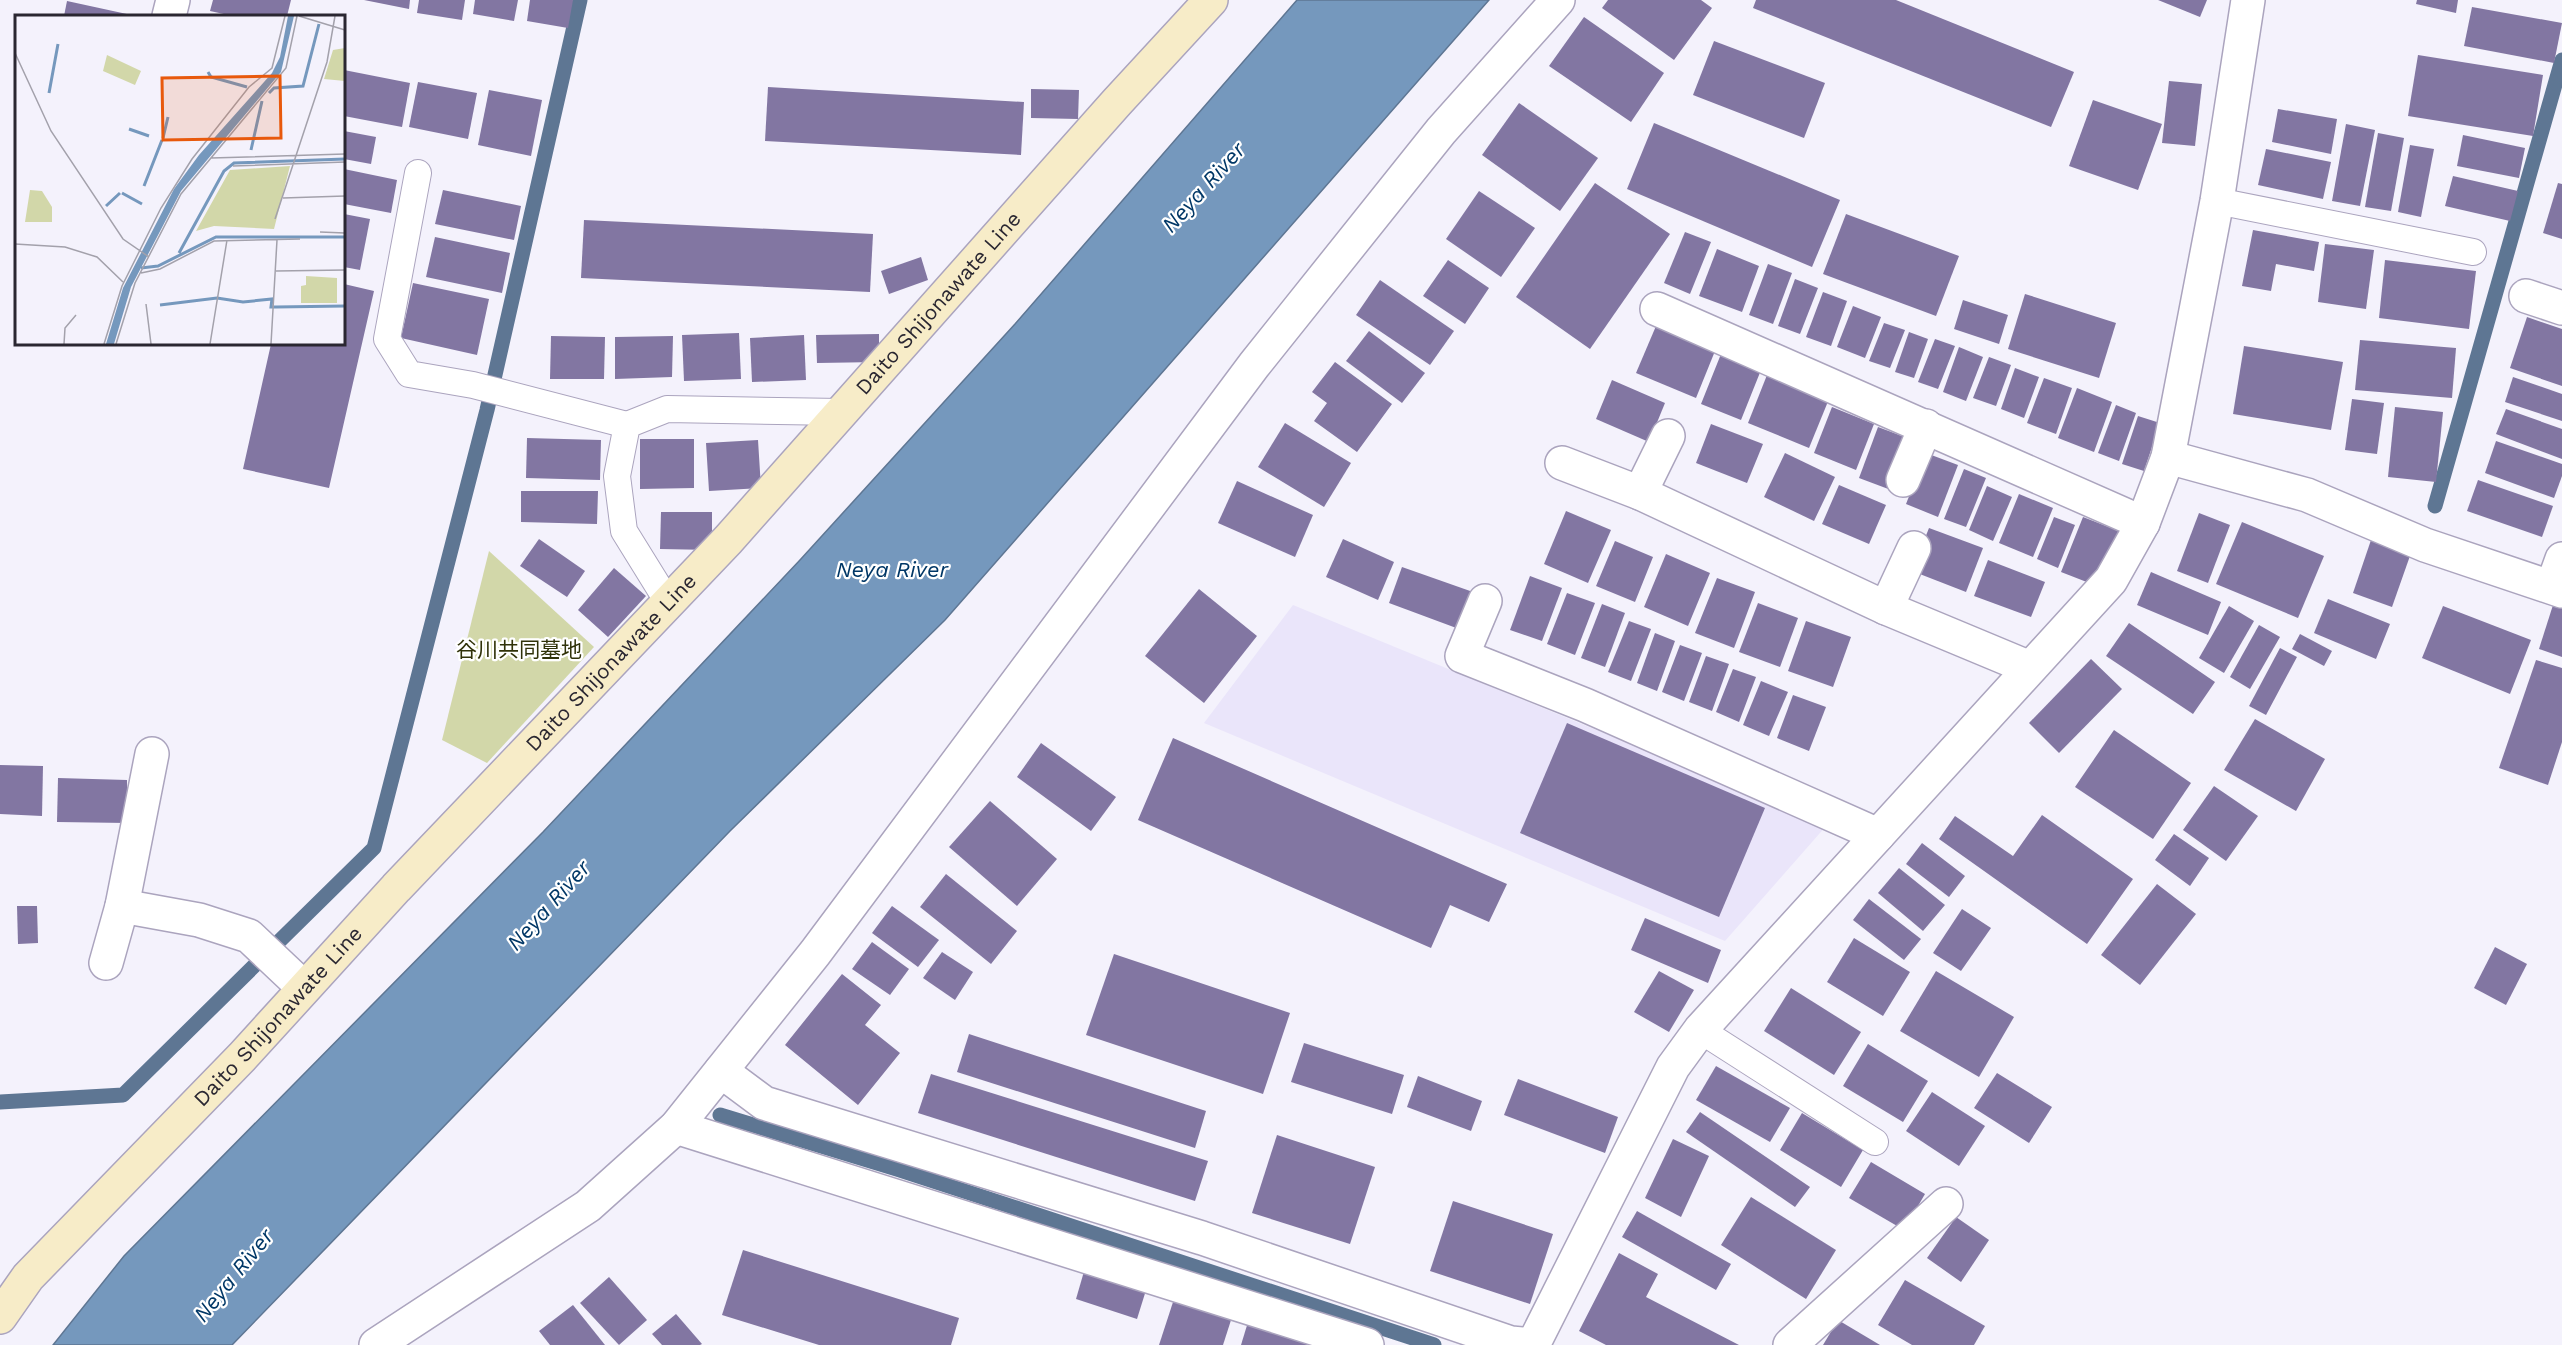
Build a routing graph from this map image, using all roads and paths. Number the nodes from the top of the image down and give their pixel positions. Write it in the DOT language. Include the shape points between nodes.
graph roads {
  1 [pos="173,0"];
  2 [pos="1211,0"];
  3 [pos="1558,0"];
  4 [pos="2248,0"];
  5 [pos="169,15"];
  6 [pos="418,173"];
  7 [pos="2217,201"];
  8 [pos="2473,252"];
  9 [pos="2526,296"];
  10 [pos="2562,308"];
  11 [pos="1657,309"];
  12 [pos="841,412"];
  13 [pos="627,425"];
  14 [pos="1926,426"];
  15 [pos="1668,436"];
  16 [pos="2168,457"];
  17 [pos="1562,463"];
  18 [pos="1903,480"];
  19 [pos="1640,493"];
  20 [pos="2143,523"];
  21 [pos="1914,548"];
  22 [pos="2559,579"];
  23 [pos="1485,601"];
  24 [pos="668,602"];
  25 [pos="1886,608"];
  26 [pos="2030,668"];
  27 [pos="152,754"];
  28 [pos="1878,835"];
  29 [pos="122,906"];
  30 [pos="106,963"];
  31 [pos="304,988"];
  32 [pos="1700,1030"];
  33 [pos="721,1071"];
  34 [pos="676,1127"];
  35 [pos="1875,1142"];
  36 [pos="1946,1204"];
  37 [pos="0,1317"];
  38 [pos="393,1340"];
  39 [pos="1364,1344"];
  40 [pos="1533,1345"];
  41 [pos="1790,1345"];
  1 -- 5 [label="street"];
  2 -- 12 [label="main road, Daito Shijonawate Line"];
  3 -- 33 [label="street" via="1441,131 1254,364 822,943"];
  4 -- 7 [label="street"];
  6 -- 13 [label="lane" via="387,339 409,375 473,385"];
  7 -- 8 [label="lane"];
  7 -- 16 [label="street"];
  9 -- 10 [label="street"];
  11 -- 14 [label="street"];
  12 -- 13 [label="lane" via="667,408"];
  12 -- 24 [label="main road, Daito Shijonawate Line"];
  13 -- 24 [label="lane" via="617,476 624,531"];
  14 -- 18 [label="street"];
  14 -- 20 [label="street"];
  15 -- 19 [label="street"];
  16 -- 20 [label="street"];
  16 -- 22 [label="street" via="2307,495 2425,545"];
  17 -- 19 [label="street"];
  19 -- 25 [label="street"];
  20 -- 26 [label="street" via="2110,580"];
  21 -- 25 [label="street"];
  23 -- 28 [label="street" via="1462,656 1585,705"];
  24 -- 31 [label="main road, Daito Shijonawate Line"];
  25 -- 26 [label="street"];
  26 -- 28 [label="street"];
  27 -- 29 [label="street"];
  28 -- 32 [label="street"];
  29 -- 30 [label="street"];
  29 -- 31 [label="street" via="199,920 249,936"];
  31 -- 37 [label="main road, Daito Shijonawate Line" via="242,1058 28,1277"];
  32 -- 35 [label="lane"];
  32 -- 40 [label="street" via="1673,1067"];
  33 -- 34 [label="street"];
  33 -- 40 [label="street" via="764,1103 1202,1238 1511,1343"];
  34 -- 38 [label="street" via="588,1206"];
  34 -- 39 [label="street"];
  36 -- 41 [label="street"];
}
